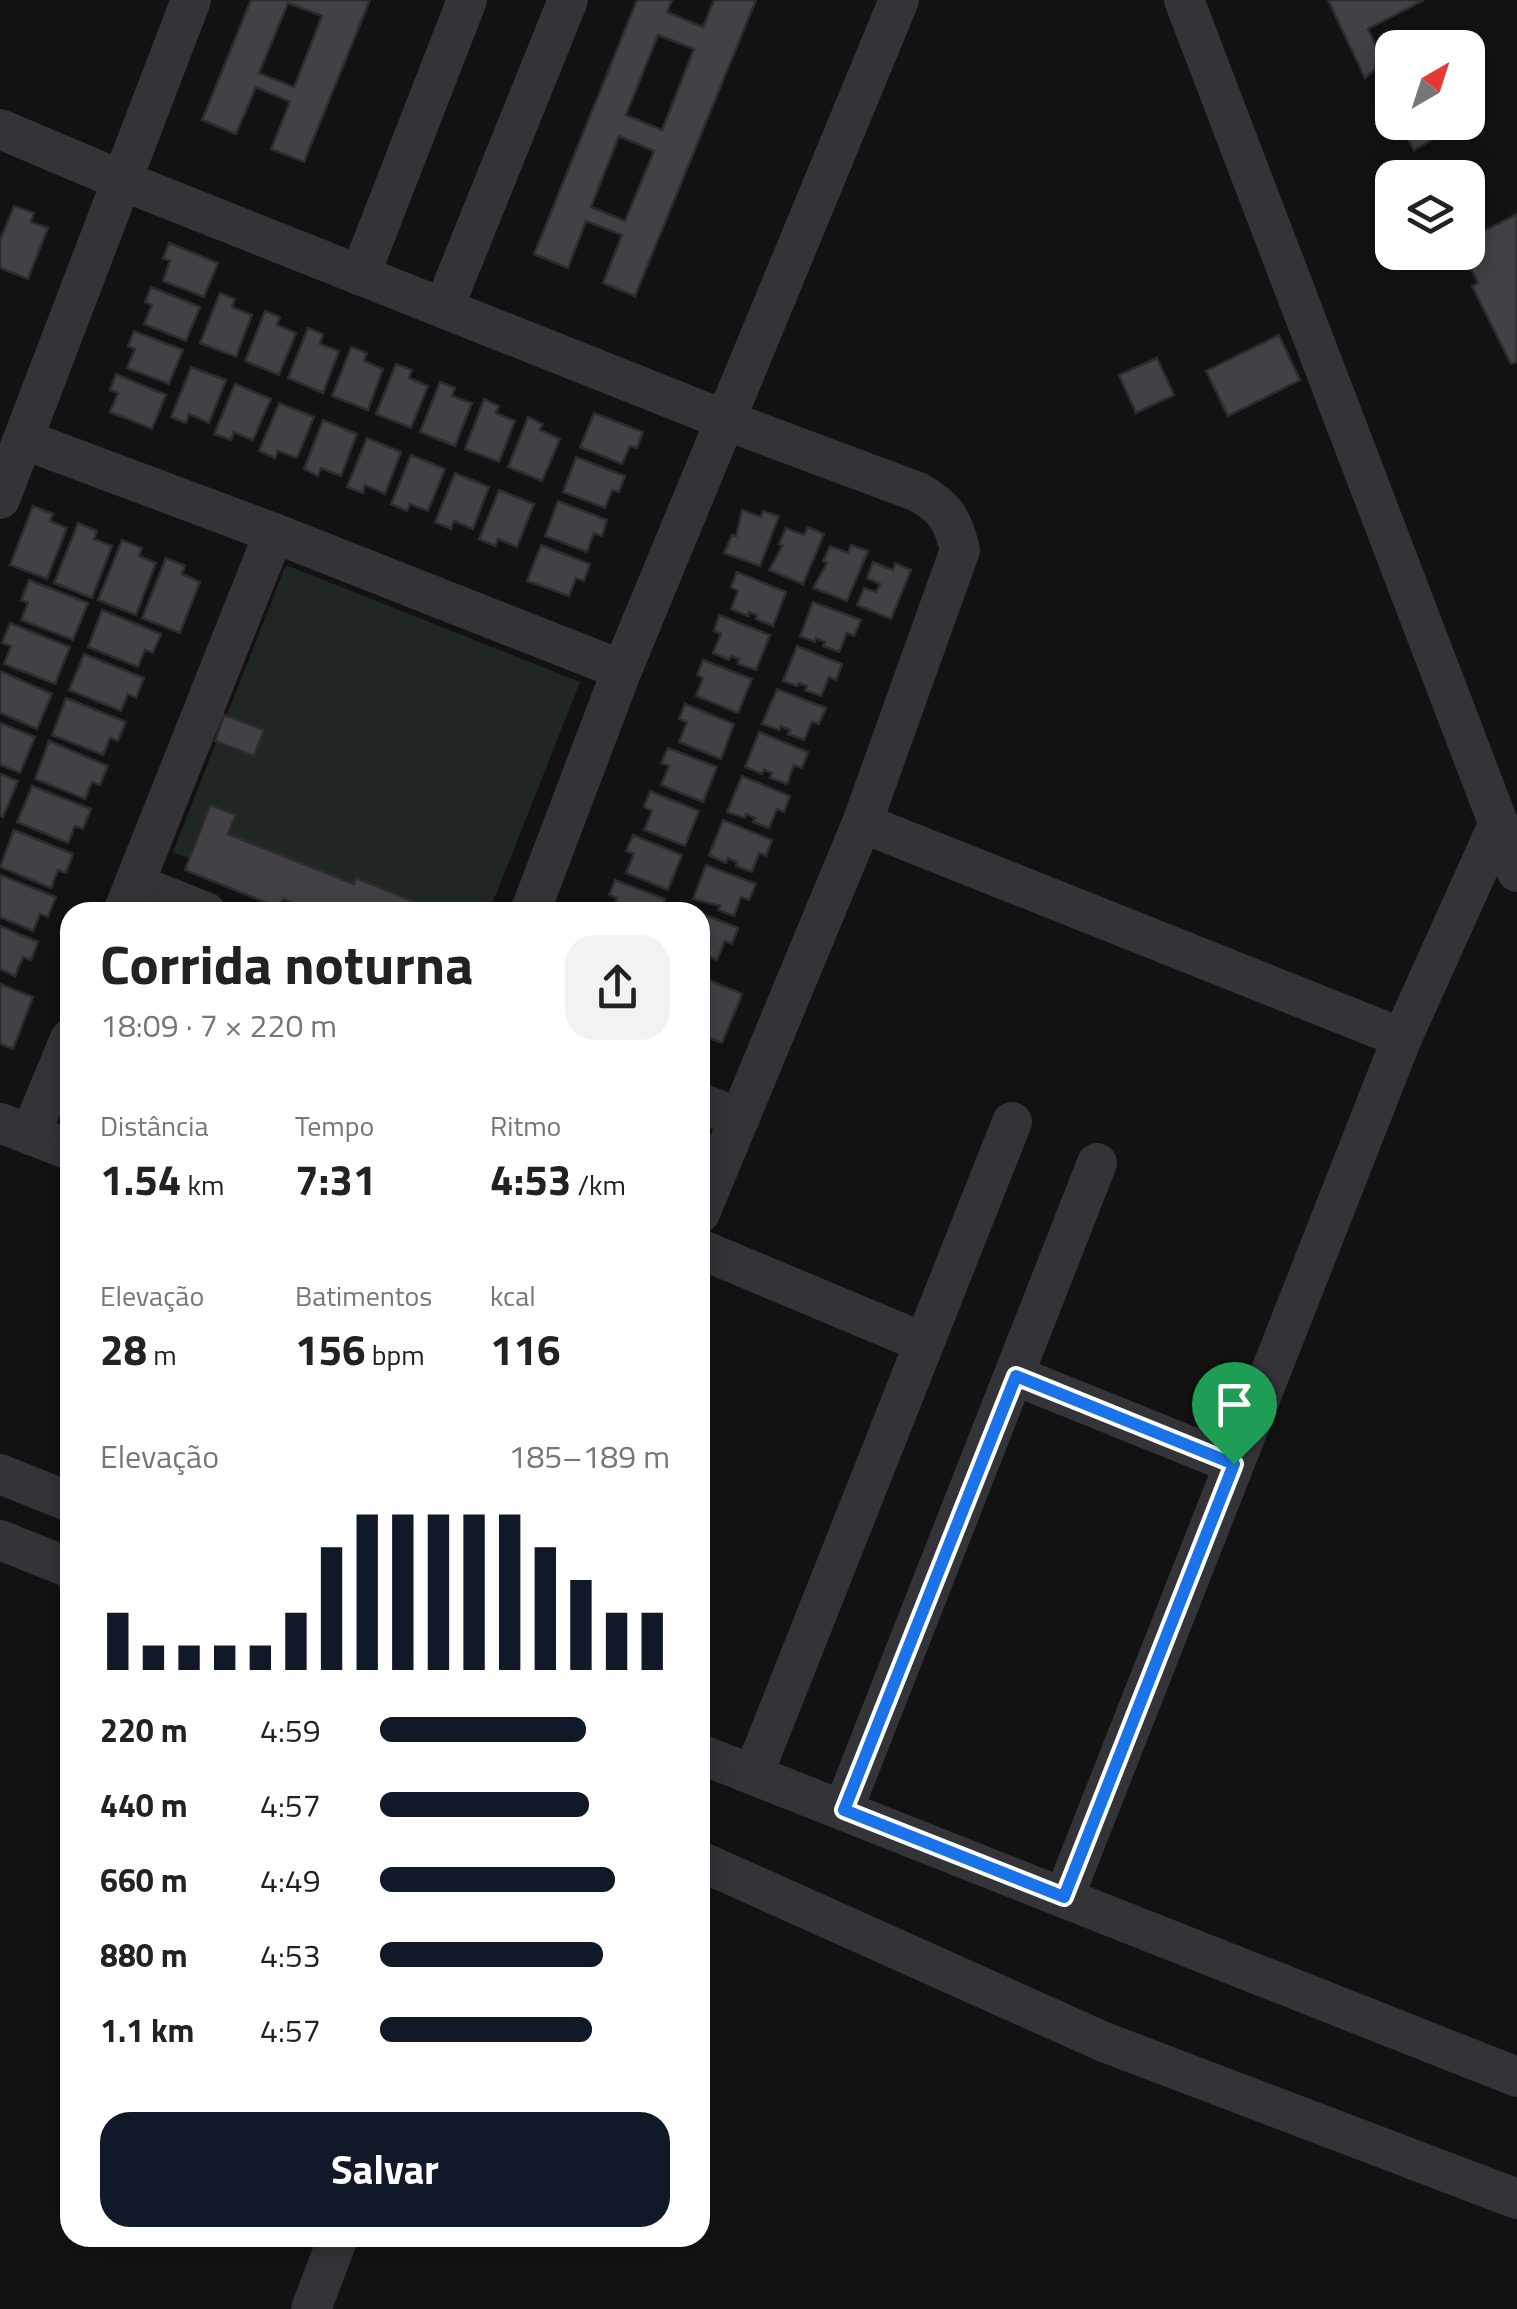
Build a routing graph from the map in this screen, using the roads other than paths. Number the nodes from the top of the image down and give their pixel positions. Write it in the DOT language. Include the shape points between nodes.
graph roads {
  1 [pos="191,0"];
  2 [pos="468,0"];
  3 [pos="568,0"];
  4 [pos="900,0"];
  5 [pos="1184,0"];
  6 [pos="0,129"];
  7 [pos="122,181"];
  8 [pos="360,275"];
  9 [pos="444,307"];
  10 [pos="725,420"];
  11 [pos="24,440"];
  12 [pos="0,499"];
  13 [pos="274,533"];
  14 [pos="622,670"];
  15 [pos="862,823"];
  16 [pos="1498,825"];
  17 [pos="1517,872"];
  18 [pos="129,898"];
  19 [pos="534,902"];
  20 [pos="1402,1038"];
  21 [pos="60,1055"];
  22 [pos="710,1107"];
  23 [pos="740,1118"];
  24 [pos="1012,1122"];
  25 [pos="15,1129"];
  26 [pos="60,1146"];
  27 [pos="1097,1163"];
  28 [pos="710,1189"];
  29 [pos="710,1253"];
  30 [pos="922,1342"];
  31 [pos="1016,1376"];
  32 [pos="1234,1464"];
  33 [pos="0,1474"];
  34 [pos="60,1498"];
  35 [pos="0,1540"];
  36 [pos="60,1564"];
  37 [pos="710,1758"];
  38 [pos="753,1775"];
  39 [pos="844,1810"];
  40 [pos="710,1866"];
  41 [pos="1064,1897"];
  42 [pos="1517,2077"];
  43 [pos="1517,2199"];
  44 [pos="335,2247"];
  45 [pos="311,2309"];
  1 -- 7 [label="street"];
  2 -- 8 [label="street"];
  3 -- 9 [label="street"];
  4 -- 10 [label="street"];
  5 -- 16 [label="street"];
  6 -- 7 [label="street"];
  7 -- 8 [label="street"];
  7 -- 11 [label="street"];
  8 -- 9 [label="street"];
  9 -- 10 [label="street"];
  10 -- 14 [label="street"];
  10 -- 15 [label="street" via="918,492 952,519 960,550"];
  11 -- 12 [label="street"];
  11 -- 13 [label="street"];
  13 -- 14 [label="street"];
  13 -- 18 [label="street"];
  14 -- 19 [label="street"];
  15 -- 20 [label="street"];
  15 -- 23 [label="street"];
  16 -- 17 [label="street"];
  16 -- 20 [label="street"];
  20 -- 32 [label="street"];
  21 -- 25 [label="street"];
  22 -- 23 [label="street"];
  23 -- 28 [label="street"];
  24 -- 30 [label="street"];
  25 -- 26 [label="street"];
  27 -- 31 [label="street"];
  29 -- 30 [label="street"];
  30 -- 38 [label="street"];
  31 -- 32 [label="street"];
  31 -- 39 [label="street"];
  32 -- 41 [label="street"];
  33 -- 34 [label="street"];
  35 -- 36 [label="street"];
  37 -- 38 [label="street"];
  38 -- 39 [label="street"];
  39 -- 41 [label="street"];
  40 -- 43 [label="street" via="1104,2042"];
  41 -- 42 [label="street"];
  44 -- 45 [label="street"];
}
